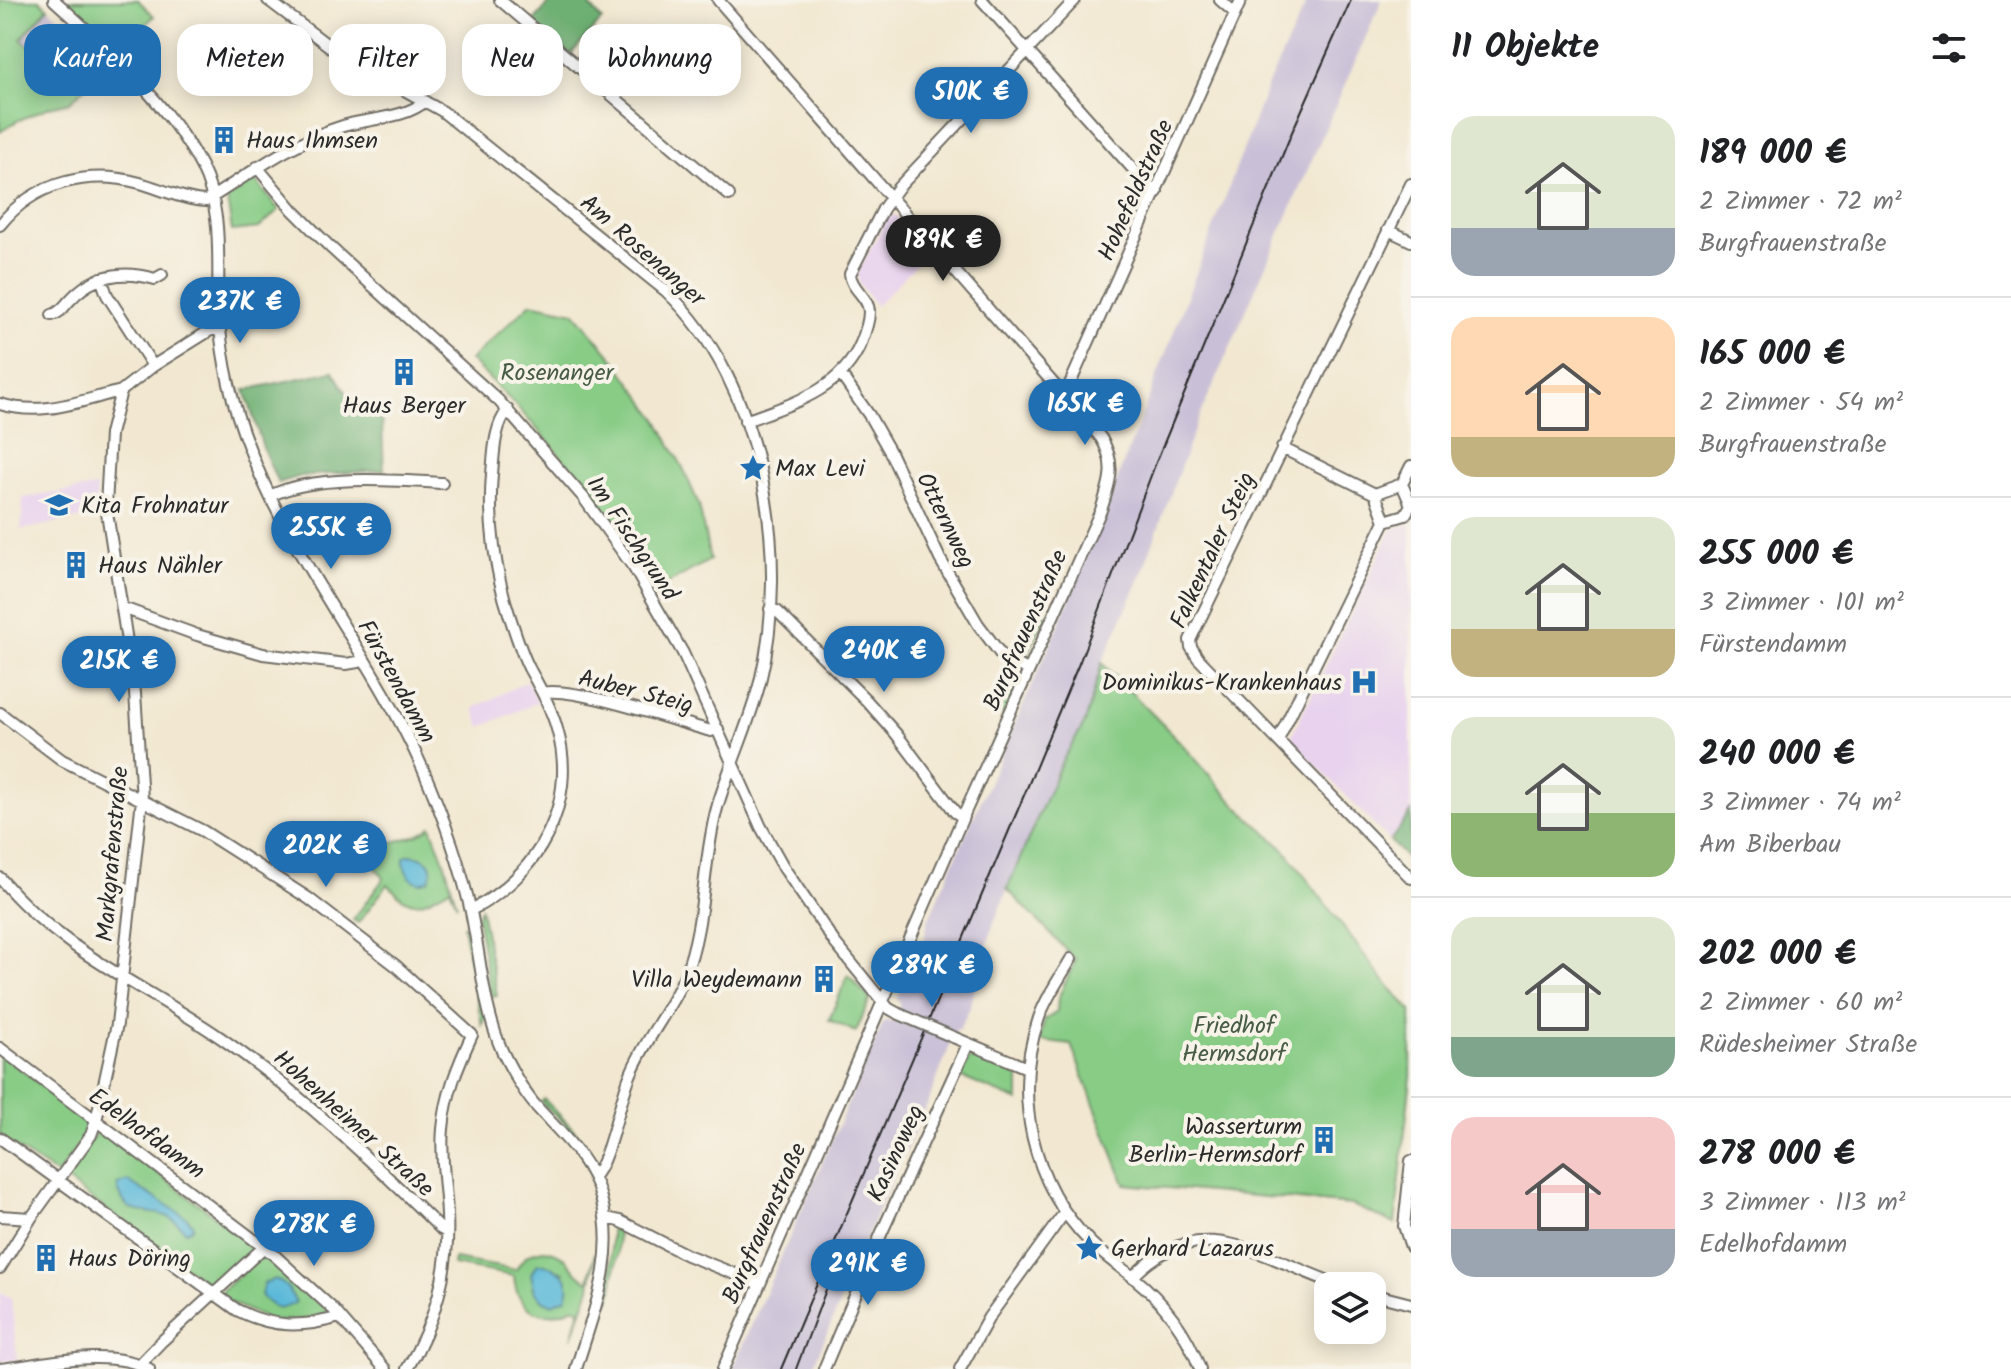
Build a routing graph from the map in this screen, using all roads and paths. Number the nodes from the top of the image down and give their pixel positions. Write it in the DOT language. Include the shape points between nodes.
graph roads {
  1 [pos="54,0"];
  2 [pos="268,0"];
  3 [pos="500,0"];
  4 [pos="718,0"];
  5 [pos="982,0"];
  6 [pos="1075,0"];
  7 [pos="1220,0"];
  8 [pos="1241,0"];
  9 [pos="1235,13"];
  10 [pos="1028,51"];
  11 [pos="425,101"];
  12 [pos="257,167"];
  13 [pos="1411,184"];
  14 [pos="1157,192"];
  15 [pos="729,195"];
  16 [pos="212,197"];
  17 [pos="890,198"];
  18 [pos="0,225"];
  19 [pos="1388,230"];
  20 [pos="1411,241"];
  21 [pos="162,275"];
  22 [pos="101,278"];
  23 [pos="52,315"];
  24 [pos="220,328"];
  25 [pos="153,366"];
  26 [pos="841,375"];
  27 [pos="121,391"];
  28 [pos="1065,395"];
  29 [pos="0,404"];
  30 [pos="508,410"];
  31 [pos="745,421"];
  32 [pos="1282,448"];
  33 [pos="1411,466"];
  34 [pos="442,483"];
  35 [pos="1402,484"];
  36 [pos="1375,494"];
  37 [pos="270,496"];
  38 [pos="1385,521"];
  39 [pos="123,608"];
  40 [pos="770,609"];
  41 [pos="364,661"];
  42 [pos="1029,670"];
  43 [pos="543,693"];
  44 [pos="0,713"];
  45 [pos="718,729"];
  46 [pos="1278,740"];
  47 [pos="732,761"];
  48 [pos="142,799"];
  49 [pos="963,817"];
  50 [pos="0,878"];
  51 [pos="1411,878"];
  52 [pos="471,910"];
  53 [pos="1071,959"];
  54 [pos="122,977"];
  55 [pos="883,1002"];
  56 [pos="493,1027"];
  57 [pos="472,1035"];
  58 [pos="968,1044"];
  59 [pos="0,1048"];
  60 [pos="1027,1068"];
  61 [pos="96,1121"];
  62 [pos="0,1138"];
  63 [pos="1411,1161"];
  64 [pos="593,1177"];
  65 [pos="58,1181"];
  66 [pos="1065,1212"];
  67 [pos="0,1216"];
  68 [pos="31,1218"];
  69 [pos="606,1218"];
  70 [pos="447,1232"];
  71 [pos="1410,1242"];
  72 [pos="264,1247"];
  73 [pos="0,1268"];
  74 [pos="1314,1274"];
  75 [pos="1133,1277"];
  76 [pos="760,1284"];
  77 [pos="213,1295"];
  78 [pos="1386,1298"];
  79 [pos="1411,1304"];
  80 [pos="340,1317"];
  81 [pos="145,1367"];
  82 [pos="0,1369"];
  83 [pos="385,1369"];
  84 [pos="407,1369"];
  85 [pos="576,1369"];
  86 [pos="723,1369"];
  87 [pos="824,1369"];
  88 [pos="960,1369"];
  89 [pos="1200,1369"];
  1 -- 16 [label="street, Fürstendamm" via="164,113 194,154"];
  2 -- 11 [label="street, Am Rosenanger" via="341,55"];
  3 -- 15 [label="street"];
  4 -- 17 [label="street, Burgfrauenstraße"];
  5 -- 10 [label="street"];
  6 -- 10 [label="street"];
  7 -- 9 [label="street"];
  8 -- 9 [label="street, Hohefeldstraße"];
  9 -- 14 [label="street, Hohefeldstraße"];
  10 -- 14 [label="street"];
  10 -- 17 [label="street"];
  11 -- 12 [label="street" via="407,112 316,135"];
  11 -- 31 [label="street, Am Rosenanger" via="492,148 685,309 719,361"];
  12 -- 16 [label="street"];
  12 -- 30 [label="street, Im Fischgrund" via="330,247"];
  13 -- 19 [label="street, Falkentaler Steig"];
  14 -- 28 [label="street, Hohefeldstraße"];
  16 -- 18 [label="street" via="201,201 125,179 82,178 38,192"];
  16 -- 24 [label="street, Fürstendamm" via="219,242"];
  17 -- 26 [label="street" via="850,274 869,313 857,353"];
  17 -- 28 [label="street, Burgfrauenstraße"];
  19 -- 20 [label="street"];
  19 -- 32 [label="street, Falkentaler Steig"];
  21 -- 22 [label="street"];
  22 -- 23 [label="street"];
  22 -- 25 [label="street"];
  24 -- 25 [label="street"];
  24 -- 37 [label="street, Fürstendamm" via="235,406"];
  25 -- 27 [label="street"];
  26 -- 31 [label="street" via="812,395"];
  26 -- 42 [label="street, Otternweg" via="890,452 940,559 978,624 1005,660"];
  27 -- 29 [label="street" via="60,408"];
  27 -- 39 [label="street, Markgrafenstraße" via="105,482"];
  28 -- 42 [label="street, Burgfrauenstraße" via="1102,440 1112,473 1101,510"];
  30 -- 43 [label="street" via="498,428 491,485 496,560 521,650"];
  30 -- 45 [label="street, Im Fischgrund" via="583,497 634,568 683,653"];
  31 -- 40 [label="street, Am Rosenanger" via="768,513"];
  32 -- 36 [label="street"];
  32 -- 46 [label="street, Falkentaler Steig" via="1190,640 1198,658"];
  33 -- 35 [label="street"];
  34 -- 37 [label="street" via="329,483 286,488"];
  35 -- 36 [label="street"];
  35 -- 38 [label="street" via="1411,505 1405,515"];
  36 -- 38 [label="street"];
  37 -- 41 [label="street, Fürstendamm"];
  38 -- 46 [label="street"];
  39 -- 41 [label="street" via="263,654 346,664"];
  39 -- 48 [label="street, Markgrafenstraße"];
  40 -- 47 [label="street, Am Rosenanger" via="759,684"];
  40 -- 49 [label="street" via="867,701"];
  41 -- 52 [label="street, Fürstendamm" via="422,766"];
  42 -- 49 [label="street, Burgfrauenstraße"];
  43 -- 45 [label="street, Auber Steig" via="588,697"];
  43 -- 52 [label="street" via="562,756 561,790 551,828 519,877"];
  44 -- 48 [label="street" via="62,760"];
  45 -- 47 [label="street, Im Fischgrund"];
  46 -- 51 [label="street, Falkentaler Steig"];
  47 -- 55 [label="street, Im Fischgrund" via="784,868"];
  47 -- 64 [label="street, Am Rosenanger" via="711,833 700,922 688,966 629,1076 604,1162"];
  48 -- 54 [label="street, Markgrafenstraße"];
  48 -- 57 [label="street" via="226,845 336,918"];
  49 -- 55 [label="street, Burgfrauenstraße"];
  50 -- 54 [label="street, Hohenheimer Straße" via="57,935"];
  52 -- 56 [label="street, Fürstendamm"];
  53 -- 60 [label="street" via="1040,1015"];
  54 -- 61 [label="street, Markgrafenstraße"];
  54 -- 70 [label="street, Hohenheimer Straße" via="283,1084"];
  55 -- 58 [label="street, Im Fischgrund, bridge"];
  55 -- 76 [label="street, Burgfrauenstraße"];
  56 -- 57 [label="street"];
  56 -- 64 [label="street, Fürstendamm" via="521,1086 573,1145"];
  57 -- 70 [label="street" via="451,1085 443,1127"];
  58 -- 60 [label="street, Im Fischgrund"];
  58 -- 87 [label="street, Kasinoweg"];
  59 -- 61 [label="street, Edelhofdamm"];
  60 -- 66 [label="street" via="1032,1136"];
  61 -- 65 [label="street, Markgrafenstraße"];
  61 -- 72 [label="street, Edelhofdamm"];
  62 -- 65 [label="street"];
  63 -- 71 [label="street" via="1404,1226"];
  64 -- 69 [label="street, Fürstendamm"];
  65 -- 68 [label="street, Markgrafenstraße"];
  65 -- 77 [label="street"];
  66 -- 75 [label="street" via="1091,1243"];
  66 -- 88 [label="street" via="989,1317"];
  67 -- 68 [label="street"];
  68 -- 73 [label="street, Markgrafenstraße"];
  69 -- 76 [label="street"];
  69 -- 85 [label="street, Fürstendamm" via="603,1285"];
  70 -- 84 [label="street" via="439,1294"];
  72 -- 77 [label="street"];
  72 -- 80 [label="street, Edelhofdamm"];
  74 -- 75 [label="street" via="1254,1250 1202,1241 1176,1247"];
  75 -- 89 [label="street" via="1174,1320"];
  76 -- 86 [label="street, Burgfrauenstraße"];
  77 -- 80 [label="street" via="251,1317 278,1325 303,1326"];
  77 -- 81 [label="street"];
  78 -- 79 [label="street"];
  80 -- 83 [label="street, Edelhofdamm"];
  81 -- 82 [label="street" via="106,1358"];
}
